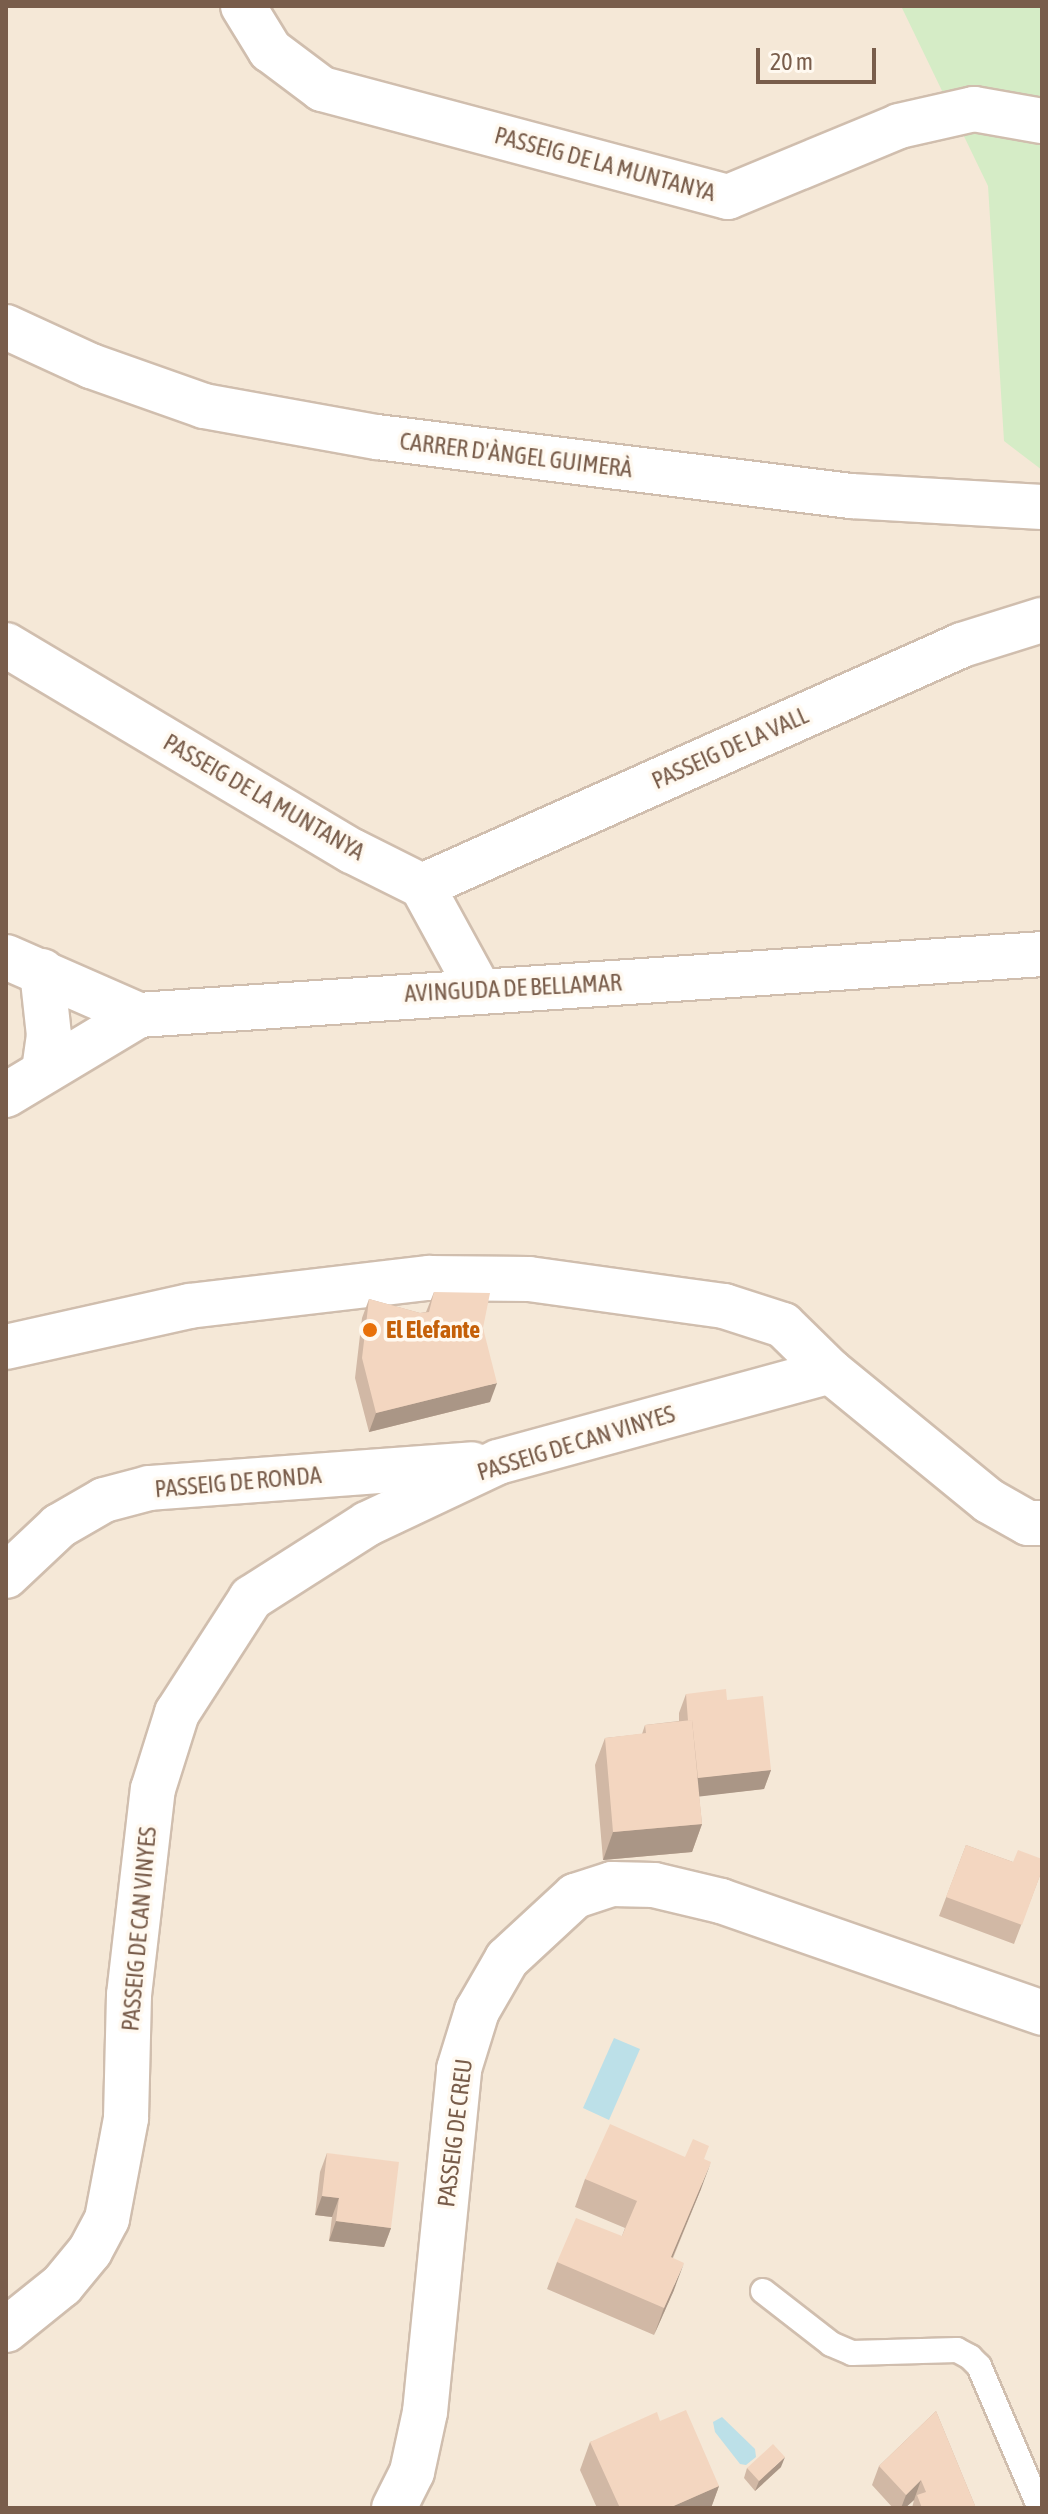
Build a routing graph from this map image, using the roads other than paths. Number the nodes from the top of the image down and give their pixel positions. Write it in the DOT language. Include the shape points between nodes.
graph roads {
  1 [pos="243,6"];
  2 [pos="1042,121"];
  3 [pos="6,327"];
  4 [pos="1042,507"];
  5 [pos="1042,620"];
  6 [pos="6,645"];
  7 [pos="422,886"];
  8 [pos="1042,954"];
  9 [pos="24,964"];
  10 [pos="479,990"];
  11 [pos="139,1015"];
  12 [pos="44,1071"];
  13 [pos="6,1095"];
  14 [pos="6,1347"];
  15 [pos="830,1371"];
  16 [pos="498,1462"];
  17 [pos="1042,1523"];
  18 [pos="6,1576"];
  19 [pos="1042,2013"];
  20 [pos="763,2291"];
  21 [pos="6,2330"];
  22 [pos="410,2496"];
  23 [pos="1040,2508"];
  1 -- 2 [label="street, PASSEIG DE LA MUNTANYA" via="270,50 322,89 728,197 899,126 974,109"];
  3 -- 4 [label="street, CARRER D'ÀNGEL GUIMERÀ" via="91,366 204,406 377,437 851,496"];
  5 -- 7 [label="street, PASSEIG DE LA VALL" via="962,645"];
  6 -- 7 [label="street, PASSEIG DE LA MUNTANYA" via="352,851"];
  7 -- 10 [label="street"];
  8 -- 10 [label="street, AVINGUDA DE BELLAMAR"];
  9 -- 11 [label="street"];
  9 -- 12 [label="street" via="49,1035"];
  10 -- 11 [label="street, AVINGUDA DE BELLAMAR"];
  11 -- 12 [label="street, AVINGUDA DE BELLAMAR"];
  12 -- 13 [label="street, AVINGUDA DE BELLAMAR"];
  14 -- 15 [label="street" via="189,1306 293,1292 429,1278 529,1279 724,1306 783,1325"];
  15 -- 16 [label="street, PASSEIG DE CAN VINYES"];
  15 -- 17 [label="street" via="989,1501 1028,1523"];
  16 -- 18 [label="street, PASSEIG DE RONDA" via="149,1488 104,1500 59,1526"];
  16 -- 21 [label="street, PASSEIG DE CAN VINYES" via="367,1524 251,1598 177,1713 153,1789 129,1995 126,2118 117,2185 90,2251 62,2285"];
  19 -- 22 [label="street, PASSEIG DE CREU" via="694,1895 654,1885 612,1884 575,1896 507,1959 477,2011 459,2069 425,2412"];
  20 -- 23 [label="lane" via="852,2353 957,2350 970,2357 979,2366"];
}
